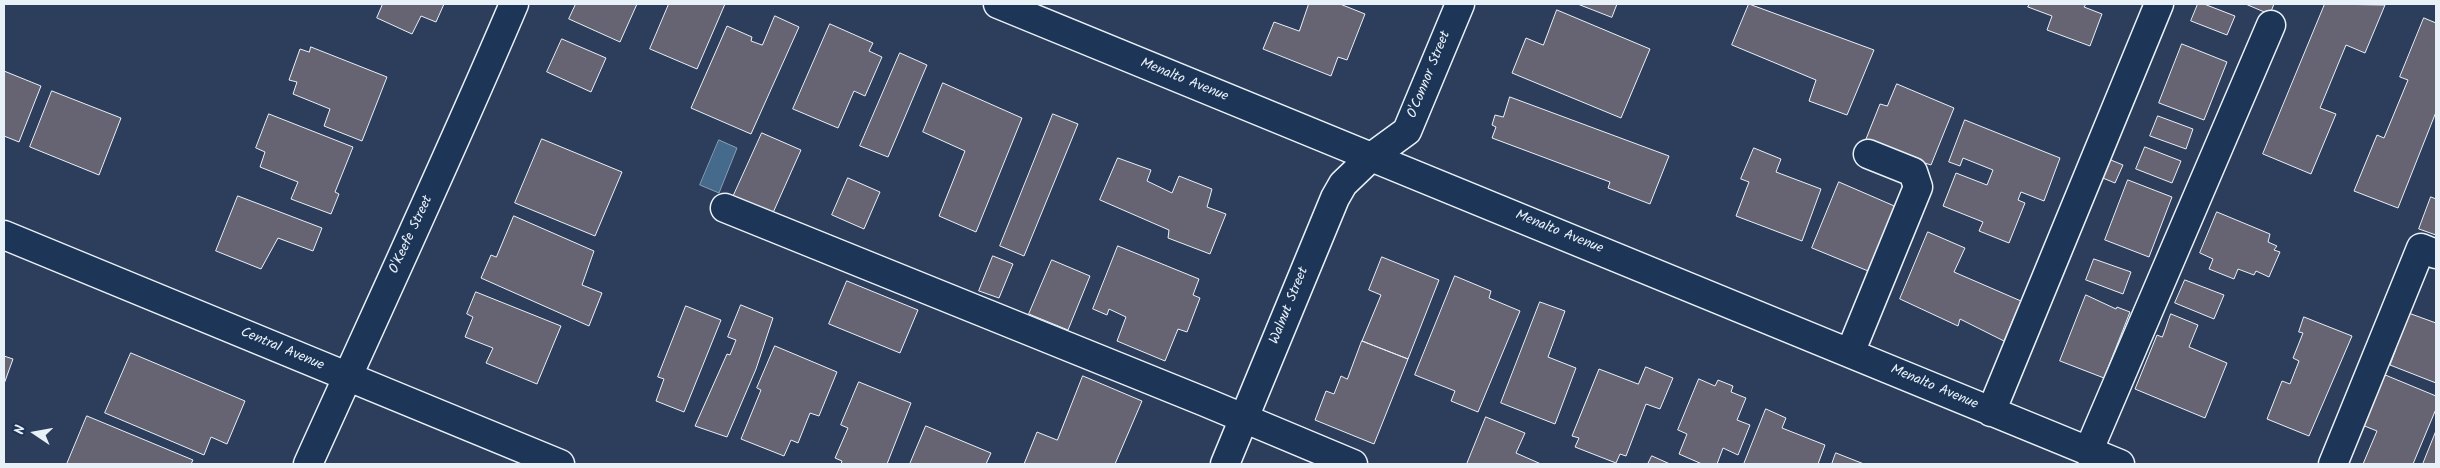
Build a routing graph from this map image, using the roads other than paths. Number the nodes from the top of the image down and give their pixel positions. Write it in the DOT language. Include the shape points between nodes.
graph roads {
  1 [pos="514,4"];
  2 [pos="998,4"];
  3 [pos="1460,4"];
  4 [pos="2159,4"];
  5 [pos="2271,25"];
  6 [pos="1868,154"];
  7 [pos="1370,158"];
  8 [pos="725,208"];
  9 [pos="4,235"];
  10 [pos="2436,254"];
  11 [pos="1850,354"];
  12 [pos="346,377"];
  13 [pos="1992,412"];
  14 [pos="1245,418"];
  15 [pos="2088,452"];
  16 [pos="308,464"];
  17 [pos="560,464"];
  18 [pos="1225,464"];
  19 [pos="1353,464"];
  20 [pos="2120,464"];
  21 [pos="2334,464"];
  1 -- 12 [label="street, O'Keefe Street" via="397,272"];
  2 -- 7 [label="street, Menalto Avenue"];
  3 -- 7 [label="street, O'Connor Street" via="1406,132"];
  4 -- 13 [label="street"];
  5 -- 15 [label="street"];
  6 -- 11 [label="street" via="1912,172 1918,187"];
  7 -- 11 [label="street, Menalto Avenue" via="1417,174"];
  7 -- 14 [label="street, Walnut Street" via="1342,184 1335,198"];
  8 -- 14 [label="street"];
  9 -- 12 [label="street, Central Avenue"];
  10 -- 21 [label="street" via="2421,248"];
  11 -- 13 [label="street, Menalto Avenue"];
  12 -- 16 [label="street, O'Keefe Street"];
  12 -- 17 [label="street, Central Avenue"];
  13 -- 15 [label="street, Menalto Avenue"];
  14 -- 18 [label="street, Walnut Street"];
  14 -- 19 [label="street"];
  15 -- 20 [label="street, Menalto Avenue"];
}
